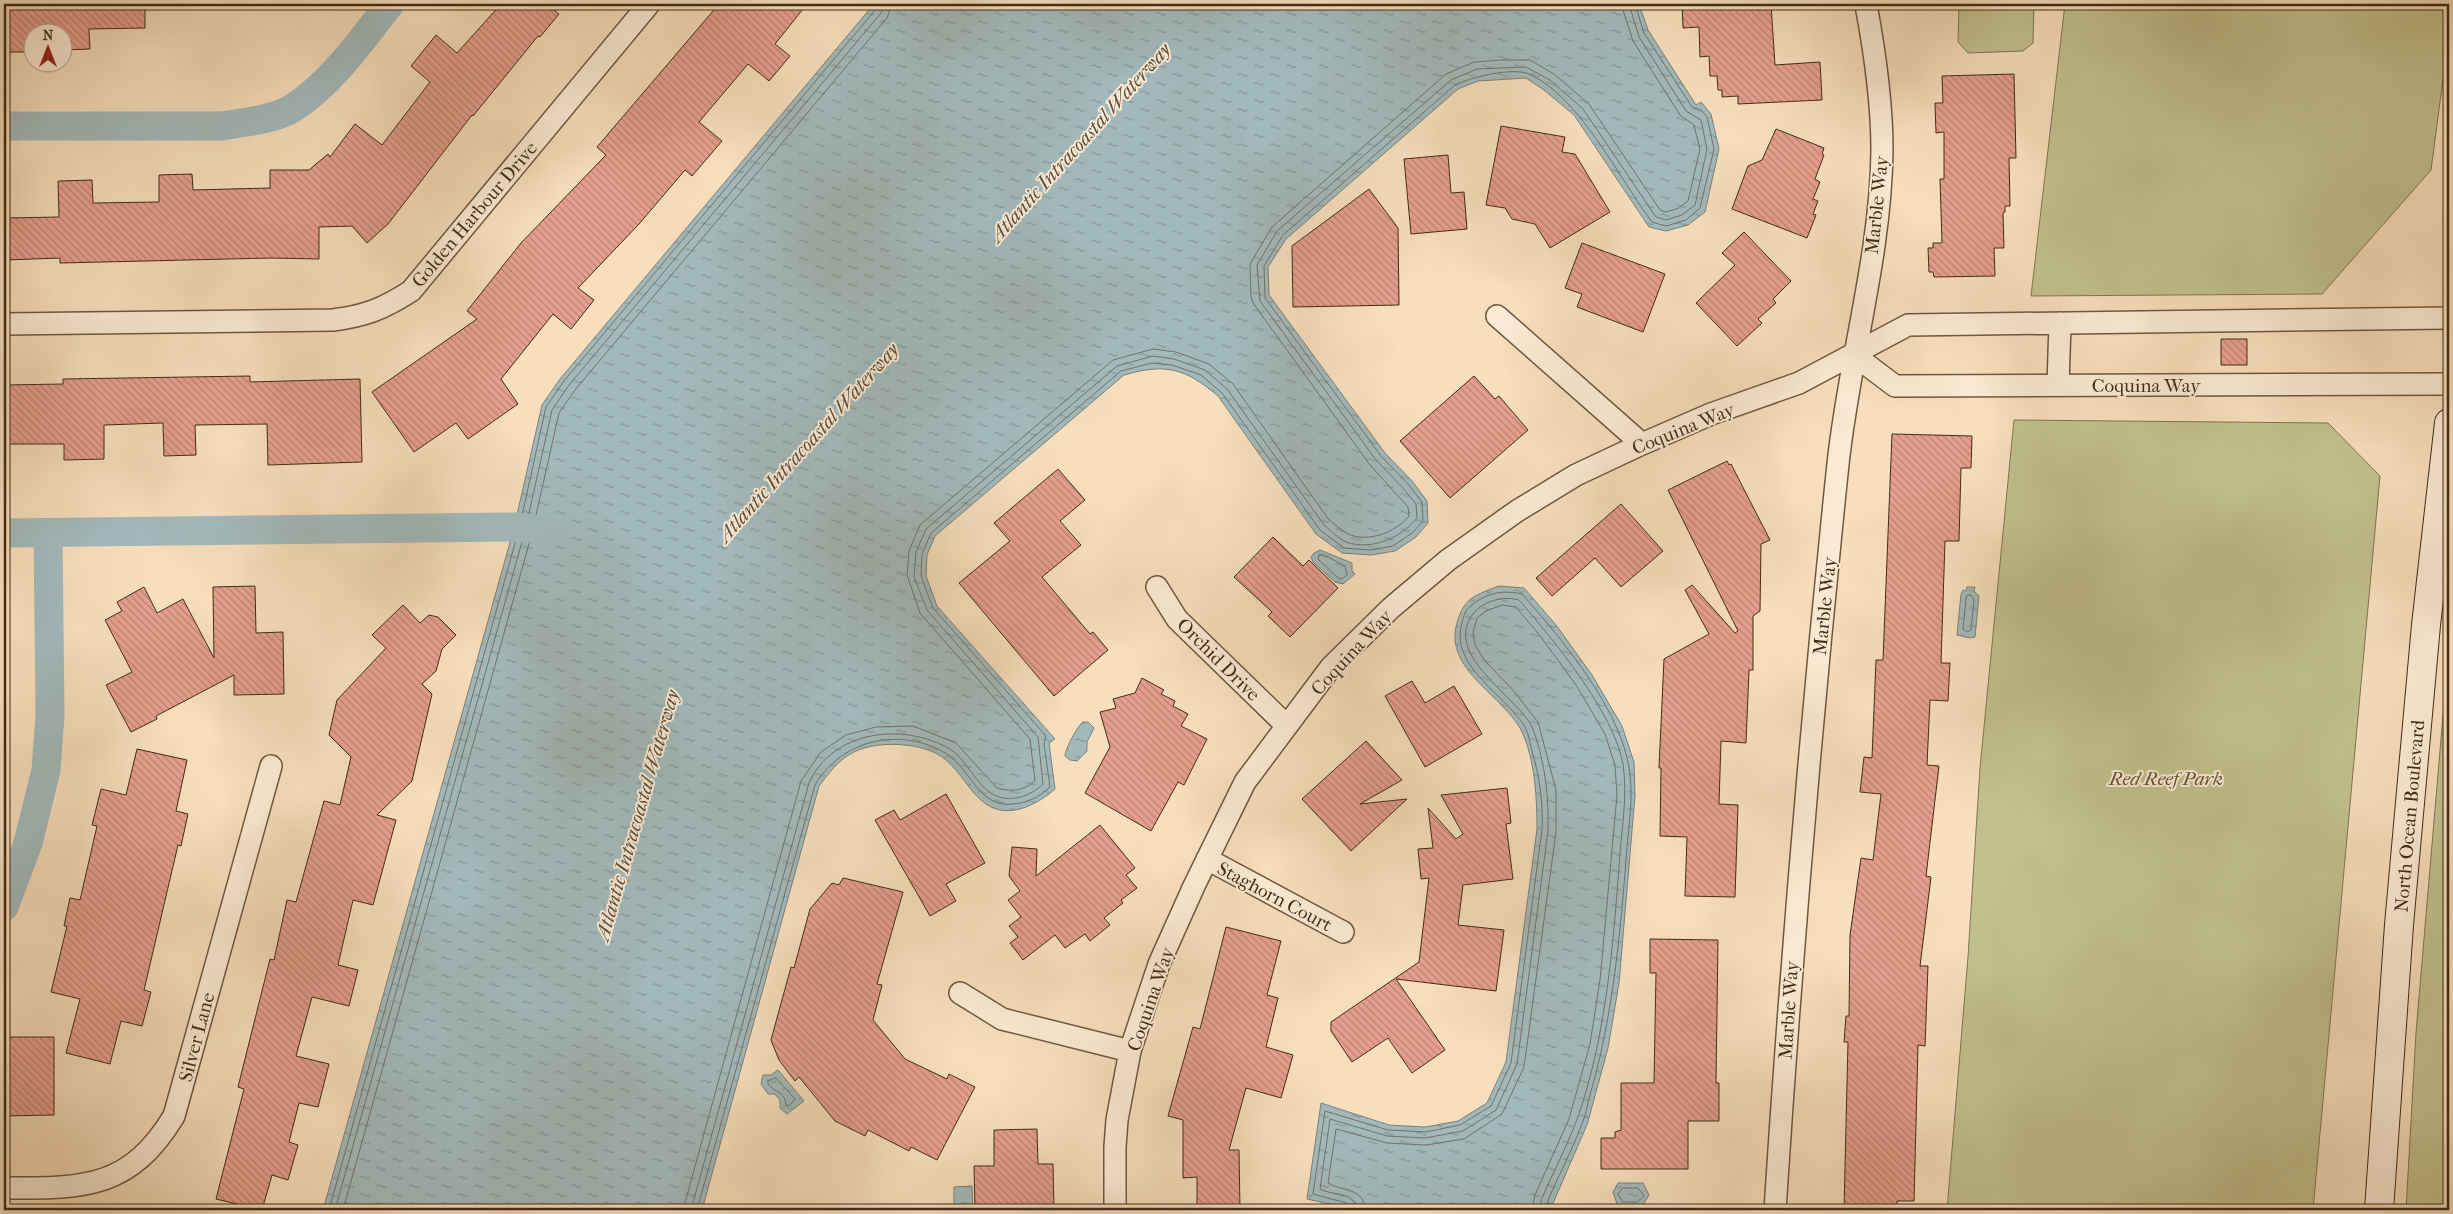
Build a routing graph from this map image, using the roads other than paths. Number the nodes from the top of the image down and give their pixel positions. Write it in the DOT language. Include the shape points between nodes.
graph roads {
  1 [pos="649,4"];
  2 [pos="1866,5"];
  3 [pos="1497,316"];
  4 [pos="2449,318"];
  5 [pos="2060,323"];
  6 [pos="4,324"];
  7 [pos="1854,355"];
  8 [pos="2449,384"];
  9 [pos="2058,385"];
  10 [pos="2449,423"];
  11 [pos="1642,444"];
  12 [pos="1157,587"];
  13 [pos="1287,726"];
  14 [pos="271,766"];
  15 [pos="1207,859"];
  16 [pos="1343,932"];
  17 [pos="960,992"];
  18 [pos="1130,1051"];
  19 [pos="4,1188"];
  20 [pos="1115,1210"];
  21 [pos="1775,1210"];
  22 [pos="2379,1210"];
  1 -- 6 [label="street, Golden Harbour Drive" via="411,291 387,307 361,317 333,320"];
  2 -- 7 [label="street, Marble Way" via="1880,90 1882,151 1878,212"];
  3 -- 11 [label="street"];
  4 -- 5 [label="street, Coquina Way"];
  5 -- 7 [label="street, Coquina Way" via="1908,325"];
  5 -- 9 [label="street"];
  7 -- 9 [label="street, Coquina Way" via="1895,386"];
  7 -- 11 [label="street, Coquina Way" via="1799,383 1711,414"];
  7 -- 21 [label="street, Marble Way" via="1840,448 1820,639 1790,983"];
  8 -- 9 [label="street, Coquina Way"];
  10 -- 22 [label="main road, North Ocean Boulevard" via="2426,626 2399,925"];
  11 -- 13 [label="street, Coquina Way" via="1568,480 1516,511 1448,560 1391,608 1332,668"];
  12 -- 13 [label="street, Orchid Drive" via="1176,619"];
  13 -- 15 [label="street, Coquina Way" via="1245,782"];
  14 -- 19 [label="street, Silver Lane" via="174,1116 160,1140 140,1160 117,1175 90,1184 63,1188"];
  15 -- 16 [label="street, Staghorn Court"];
  15 -- 18 [label="street, Coquina Way" via="1159,964"];
  17 -- 18 [label="street" via="1002,1019"];
  18 -- 20 [label="street, Coquina Way" via="1117,1120"];
}
